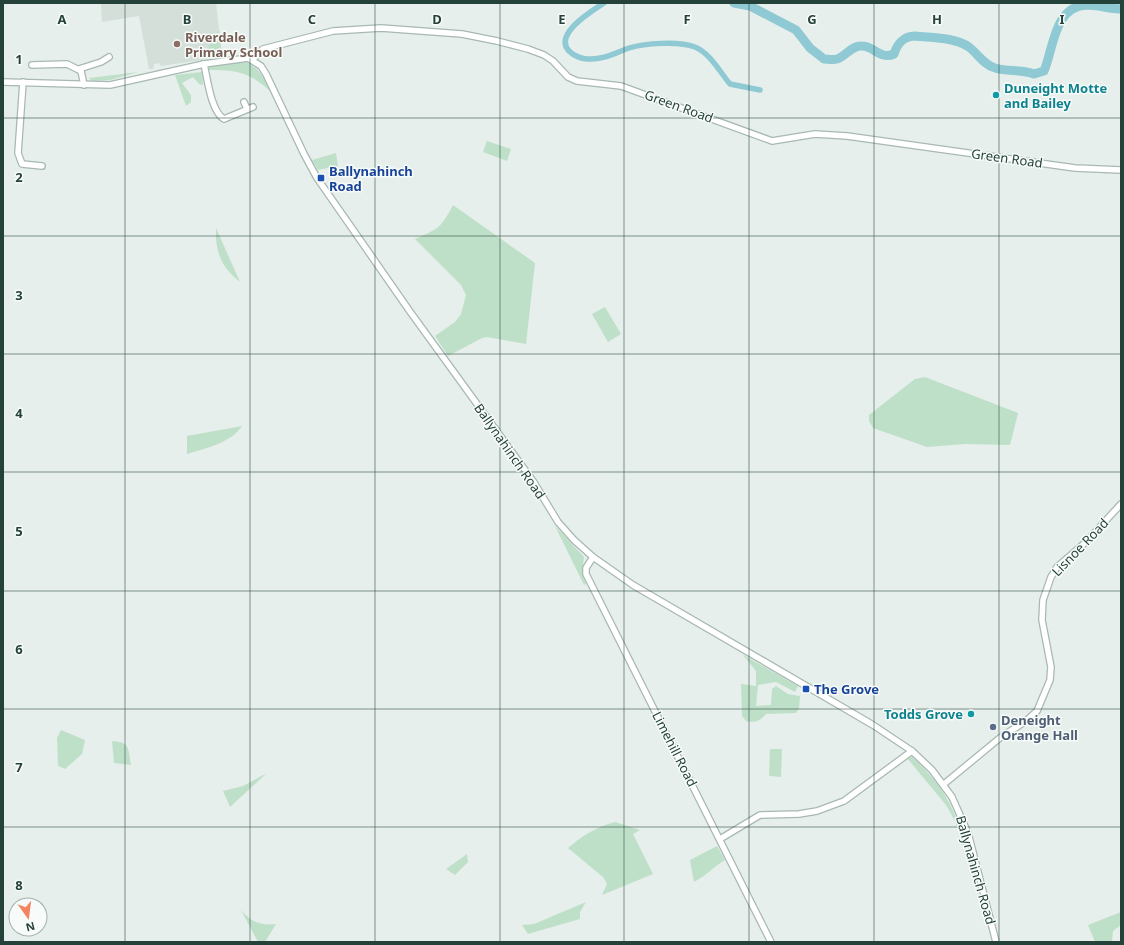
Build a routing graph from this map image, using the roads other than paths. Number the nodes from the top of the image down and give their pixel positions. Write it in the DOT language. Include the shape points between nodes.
graph roads {
  1 [pos="109,57"];
  2 [pos="252,60"];
  3 [pos="204,64"];
  4 [pos="32,65"];
  5 [pos="79,69"];
  6 [pos="3,82"];
  7 [pos="23,82"];
  8 [pos="84,85"];
  9 [pos="244,102"];
  10 [pos="42,166"];
  11 [pos="1121,170"];
  12 [pos="1121,504"];
  13 [pos="593,557"];
  14 [pos="912,751"];
  15 [pos="944,784"];
  16 [pos="720,838"];
  17 [pos="771,942"];
  18 [pos="996,942"];
  1 -- 5 [label="street"];
  2 -- 3 [label="street" via="243,57"];
  2 -- 11 [label="street, Green Road" via="263,49 339,30 381,28 462,34 528,49 553,61 568,78 620,86 772,141 779,142 815,134 831,135 1075,168"];
  2 -- 13 [label="street, Ballynahinch Road" via="261,66 266,74 307,161 320,182 533,481 558,522"];
  3 -- 8 [label="street" via="119,83"];
  3 -- 9 [label="street" via="211,96 220,116 224,119 250,108"];
  4 -- 5 [label="street" via="67,64"];
  5 -- 8 [label="street"];
  6 -- 7 [label="street"];
  7 -- 8 [label="street"];
  7 -- 10 [label="street" via="18,154 22,164"];
  12 -- 15 [label="street, Lisnoe Road" via="1086,542 1057,567 1051,577 1043,600 1042,620 1051,667 1050,680 1037,712 1001,737"];
  13 -- 14 [label="street, Ballynahinch Road" via="633,585 841,705"];
  13 -- 16 [label="street, Limehill Road" via="586,574"];
  14 -- 15 [label="street, Ballynahinch Road"];
  14 -- 16 [label="street" via="844,801 817,811 799,814 759,815"];
  15 -- 18 [label="street, Ballynahinch Road" via="968,833"];
  16 -- 17 [label="street, Limehill Road"];
}
